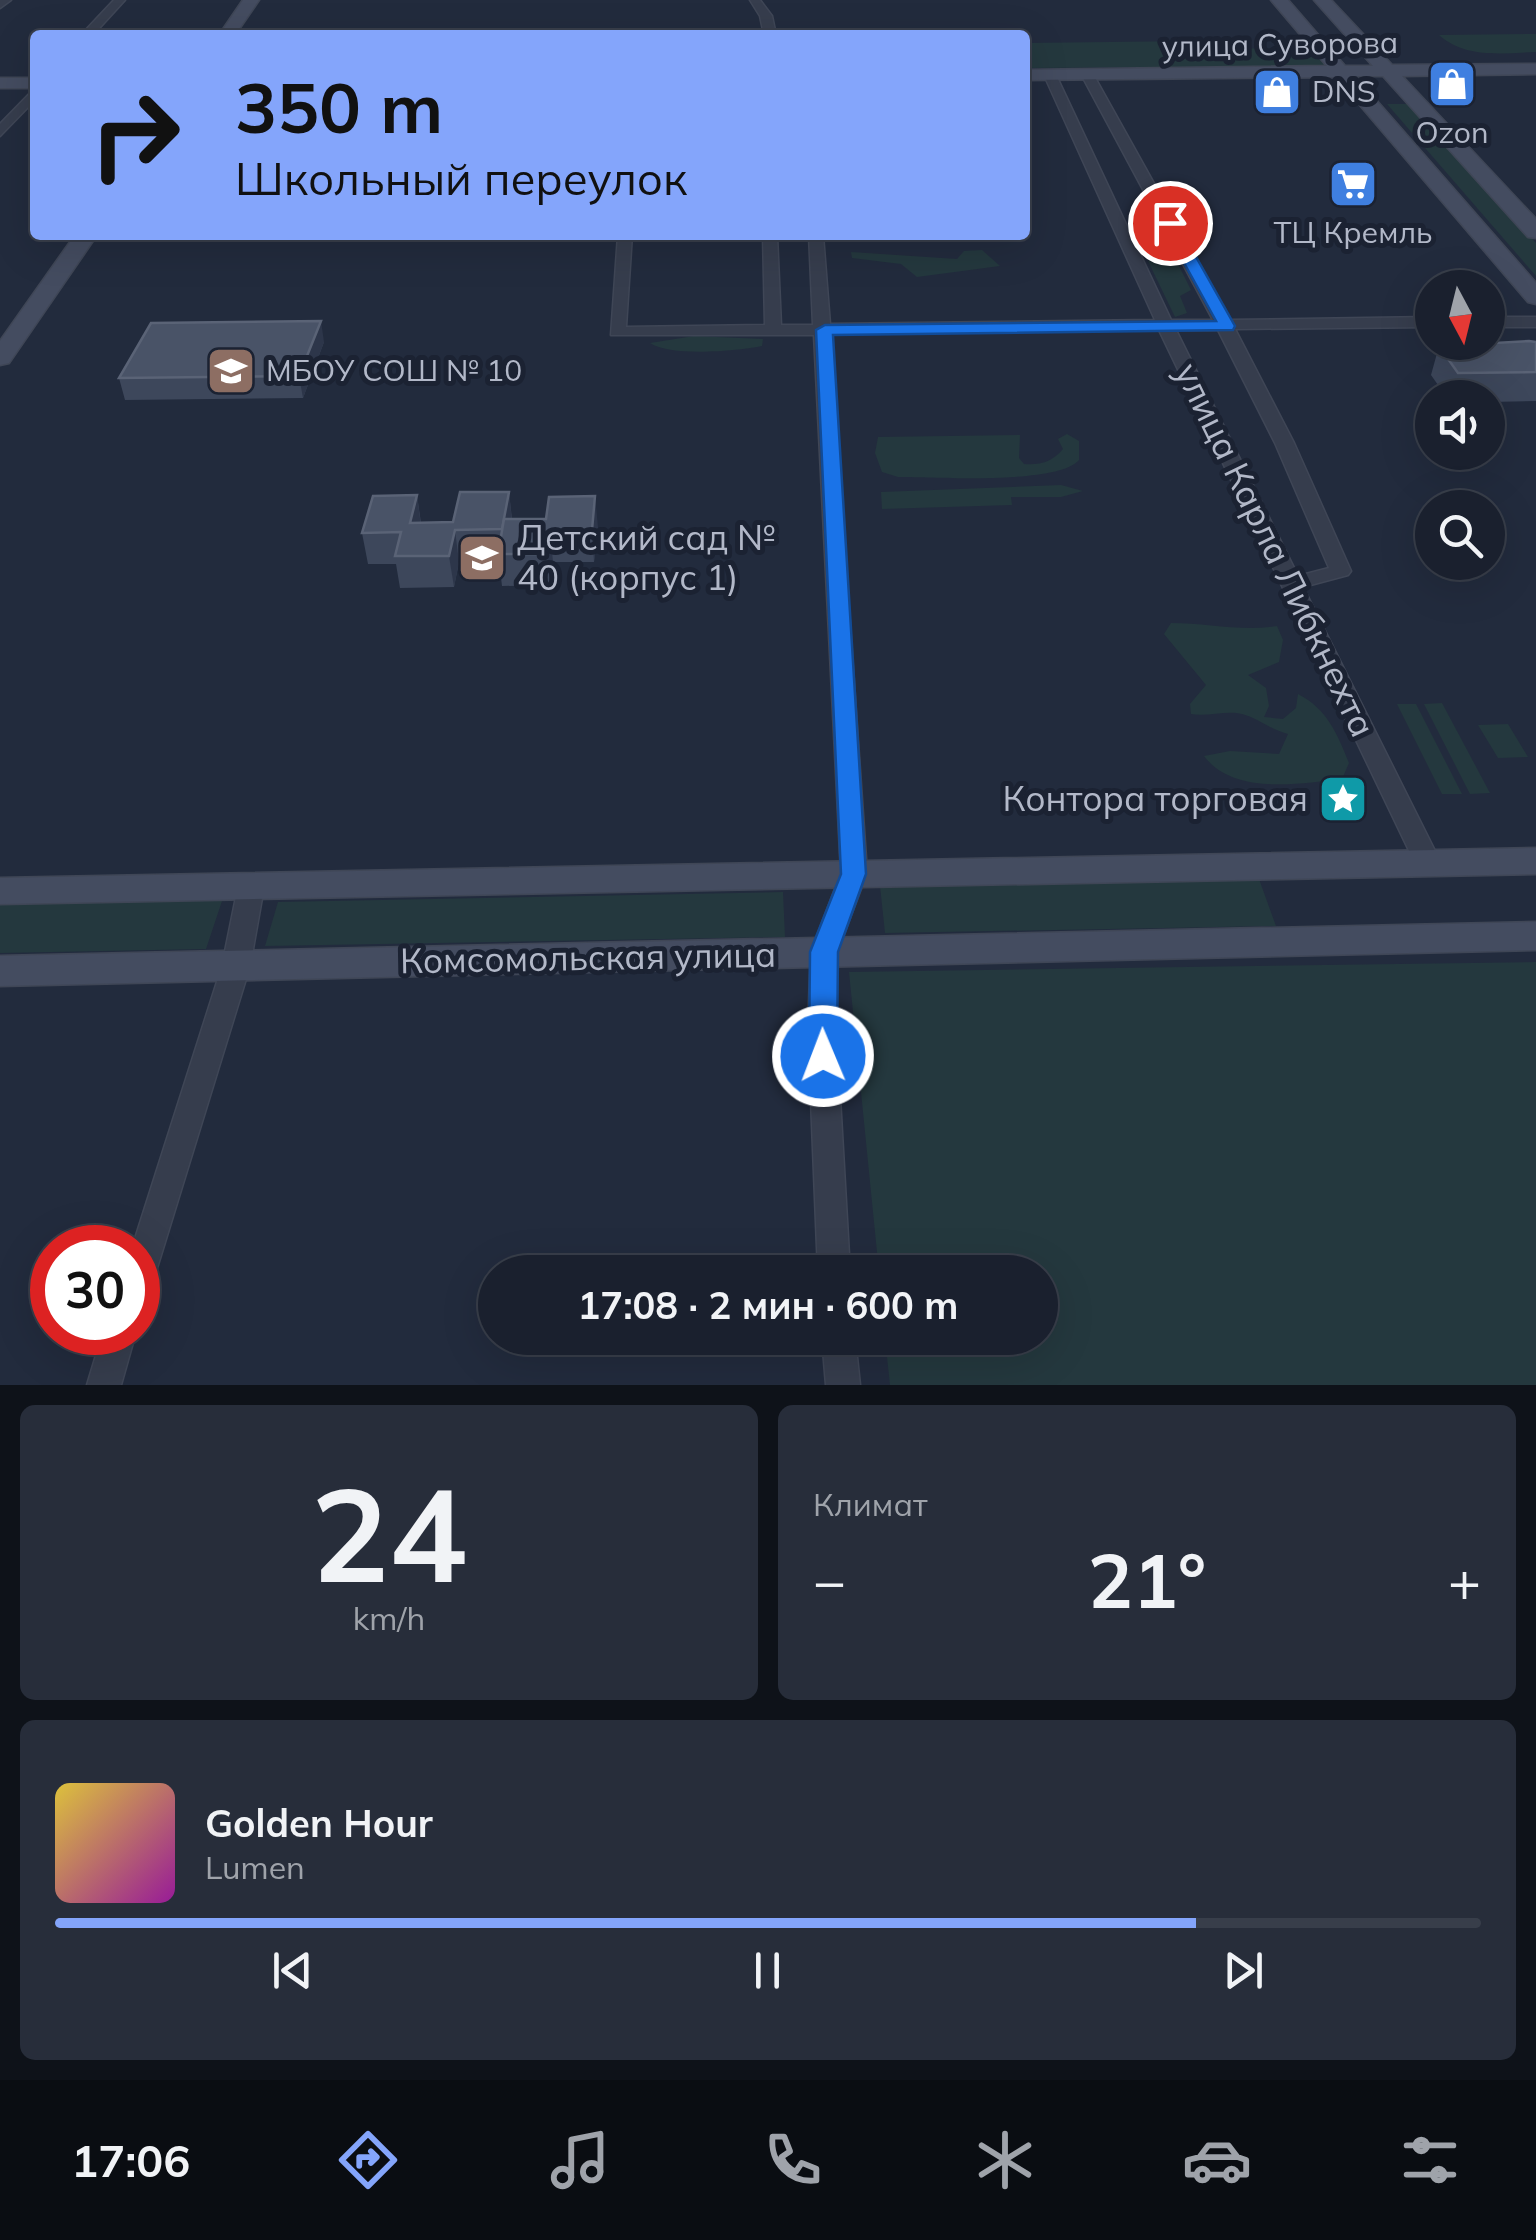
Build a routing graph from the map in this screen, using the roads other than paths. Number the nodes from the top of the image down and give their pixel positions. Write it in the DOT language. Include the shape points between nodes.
graph roads {
  1 [pos="6,0"];
  2 [pos="120,0"];
  3 [pos="252,0"];
  4 [pos="755,0"];
  5 [pos="1279,0"];
  6 [pos="1322,0"];
  7 [pos="0,6"];
  8 [pos="92,30"];
  9 [pos="231,30"];
  10 [pos="770,30"];
  11 [pos="1536,69"];
  12 [pos="1388,71"];
  13 [pos="1339,72"];
  14 [pos="1087,74"];
  15 [pos="1030,75"];
  16 [pos="1050,75"];
  17 [pos="0,83"];
  18 [pos="30,83"];
  19 [pos="30,98"];
  20 [pos="0,132"];
  21 [pos="1536,232"];
  22 [pos="82,240"];
  23 [pos="625,240"];
  24 [pos="770,240"];
  25 [pos="816,240"];
  26 [pos="1536,297"];
  27 [pos="1415,322"];
  28 [pos="1505,322"];
  29 [pos="1536,322"];
  30 [pos="1166,326"];
  31 [pos="1227,326"];
  32 [pos="773,330"];
  33 [pos="825,330"];
  34 [pos="7,337"];
  35 [pos="0,358"];
  36 [pos="1293,582"];
  37 [pos="1536,861"];
  38 [pos="1426,862"];
  39 [pos="854,874"];
  40 [pos="251,886"];
  41 [pos="0,892"];
  42 [pos="1536,936"];
  43 [pos="824,952"];
  44 [pos="236,966"];
  45 [pos="0,972"];
  46 [pos="155,1225"];
  47 [pos="833,1255"];
  48 [pos="113,1355"];
  49 [pos="840,1355"];
  50 [pos="104,1385"];
  51 [pos="843,1385"];
  1 -- 7 [label="street"];
  2 -- 8 [label="street"];
  3 -- 9 [label="street"];
  4 -- 10 [label="street"];
  5 -- 13 [label="street"];
  6 -- 12 [label="street"];
  11 -- 12 [label="street, улица Суворова"];
  12 -- 13 [label="street, улица Суворова"];
  12 -- 21 [label="street"];
  13 -- 14 [label="street, улица Суворова"];
  13 -- 26 [label="street"];
  14 -- 16 [label="street, улица Суворова"];
  14 -- 31 [label="street, улица Карла Либкнехта"];
  15 -- 16 [label="street, улица Суворова"];
  16 -- 30 [label="street, улица Карла Либкнехта"];
  17 -- 18 [label="street"];
  19 -- 20 [label="street"];
  22 -- 34 [label="street"];
  23 -- 32 [label="street" via="618,332"];
  24 -- 32 [label="street"];
  25 -- 33 [label="street"];
  27 -- 31 [label="street"];
  28 -- 29 [label="street"];
  30 -- 31 [label="street"];
  30 -- 33 [label="street"];
  30 -- 36 [label="street, улица Карла Либкнехта"];
  31 -- 36 [label="street, улица Карла Либкнехта" via="1302,473 1341,572"];
  32 -- 33 [label="street"];
  33 -- 39 [label="street"];
  34 -- 35 [label="street"];
  36 -- 38 [label="street, улица Карла Либкнехта"];
  37 -- 38 [label="street"];
  38 -- 39 [label="street"];
  39 -- 40 [label="street"];
  39 -- 43 [label="street"];
  40 -- 41 [label="street"];
  40 -- 44 [label="street"];
  42 -- 43 [label="street, Комсомольская улица"];
  43 -- 44 [label="street, Комсомольская улица"];
  43 -- 47 [label="street"];
  44 -- 45 [label="street, Комсомольская улица"];
  44 -- 46 [label="street"];
  48 -- 50 [label="street"];
  49 -- 51 [label="street"];
}
